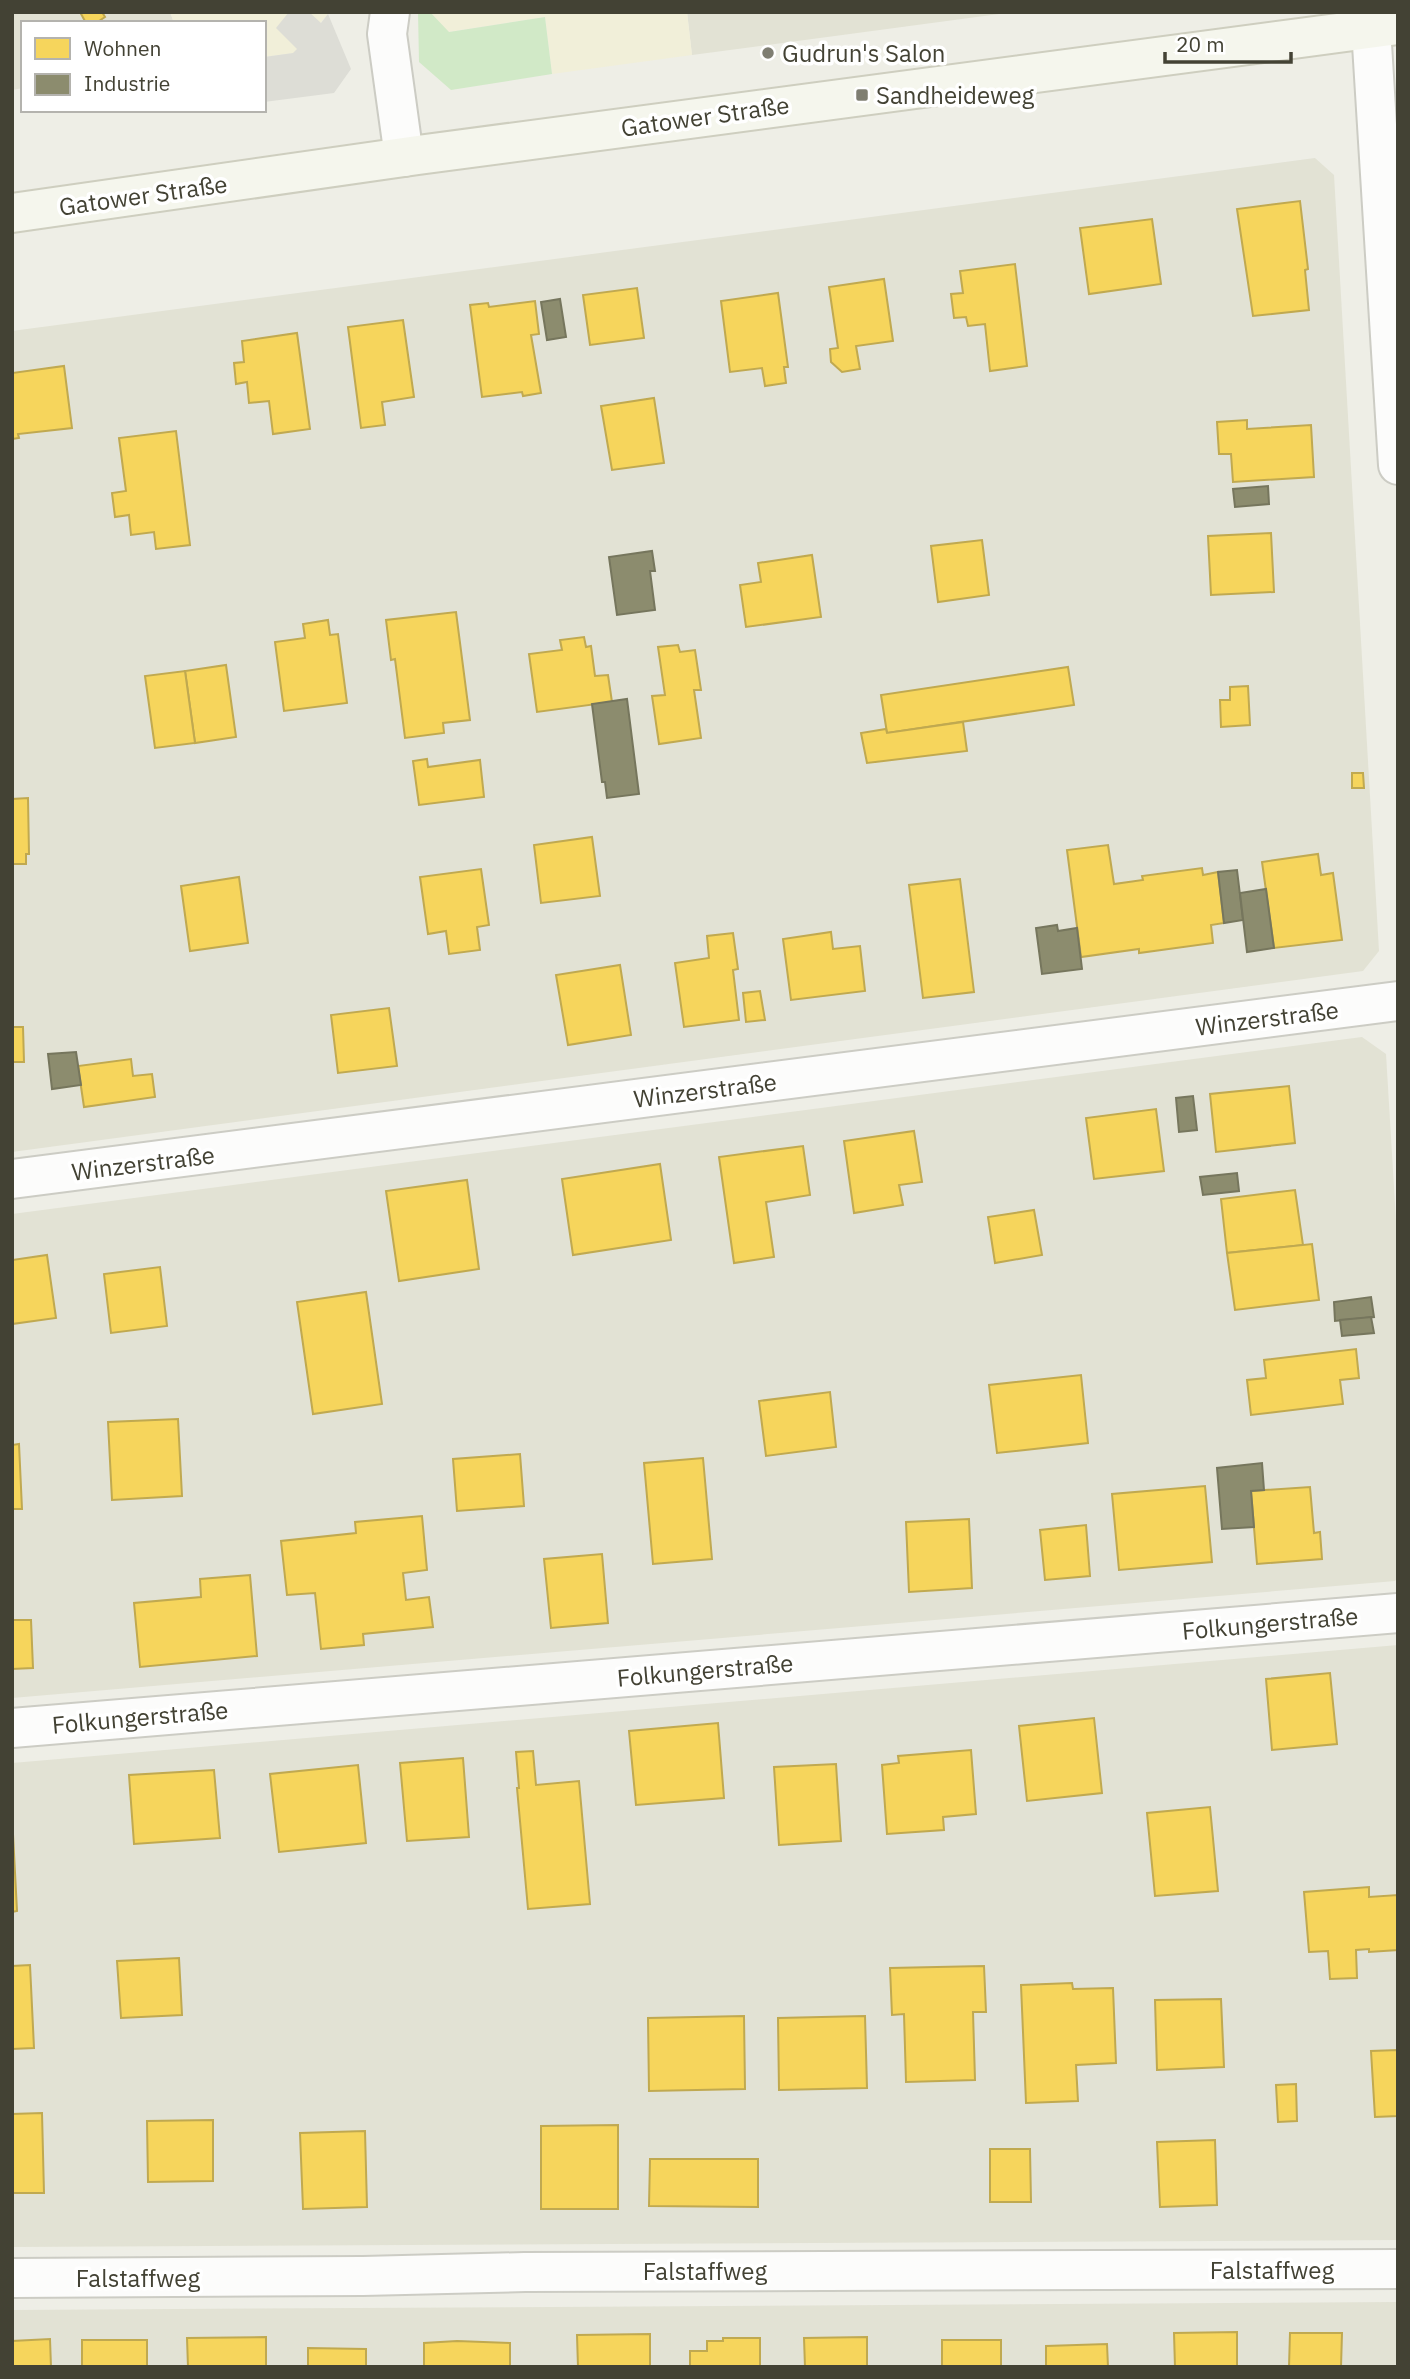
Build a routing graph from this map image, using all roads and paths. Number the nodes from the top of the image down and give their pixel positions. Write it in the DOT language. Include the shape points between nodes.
graph roads {
  1 [pos="390,12"];
  2 [pos="1384,27"];
  3 [pos="404,157"];
  4 [pos="12,213"];
  5 [pos="1398,465"];
  6 [pos="1398,1001"];
  7 [pos="12,1180"];
  8 [pos="1398,1613"];
  9 [pos="12,1728"];
  10 [pos="1398,2269"];
  11 [pos="12,2278"];
  1 -- 3 [label="street" via="387,34"];
  2 -- 3 [label="main road, Gatower Straße"];
  2 -- 5 [label="street"];
  3 -- 4 [label="main road, Gatower Straße"];
  6 -- 7 [label="street, Winzerstraße"];
  8 -- 9 [label="street, Folkungerstraße"];
  10 -- 11 [label="street, Falstaffweg"];
}
